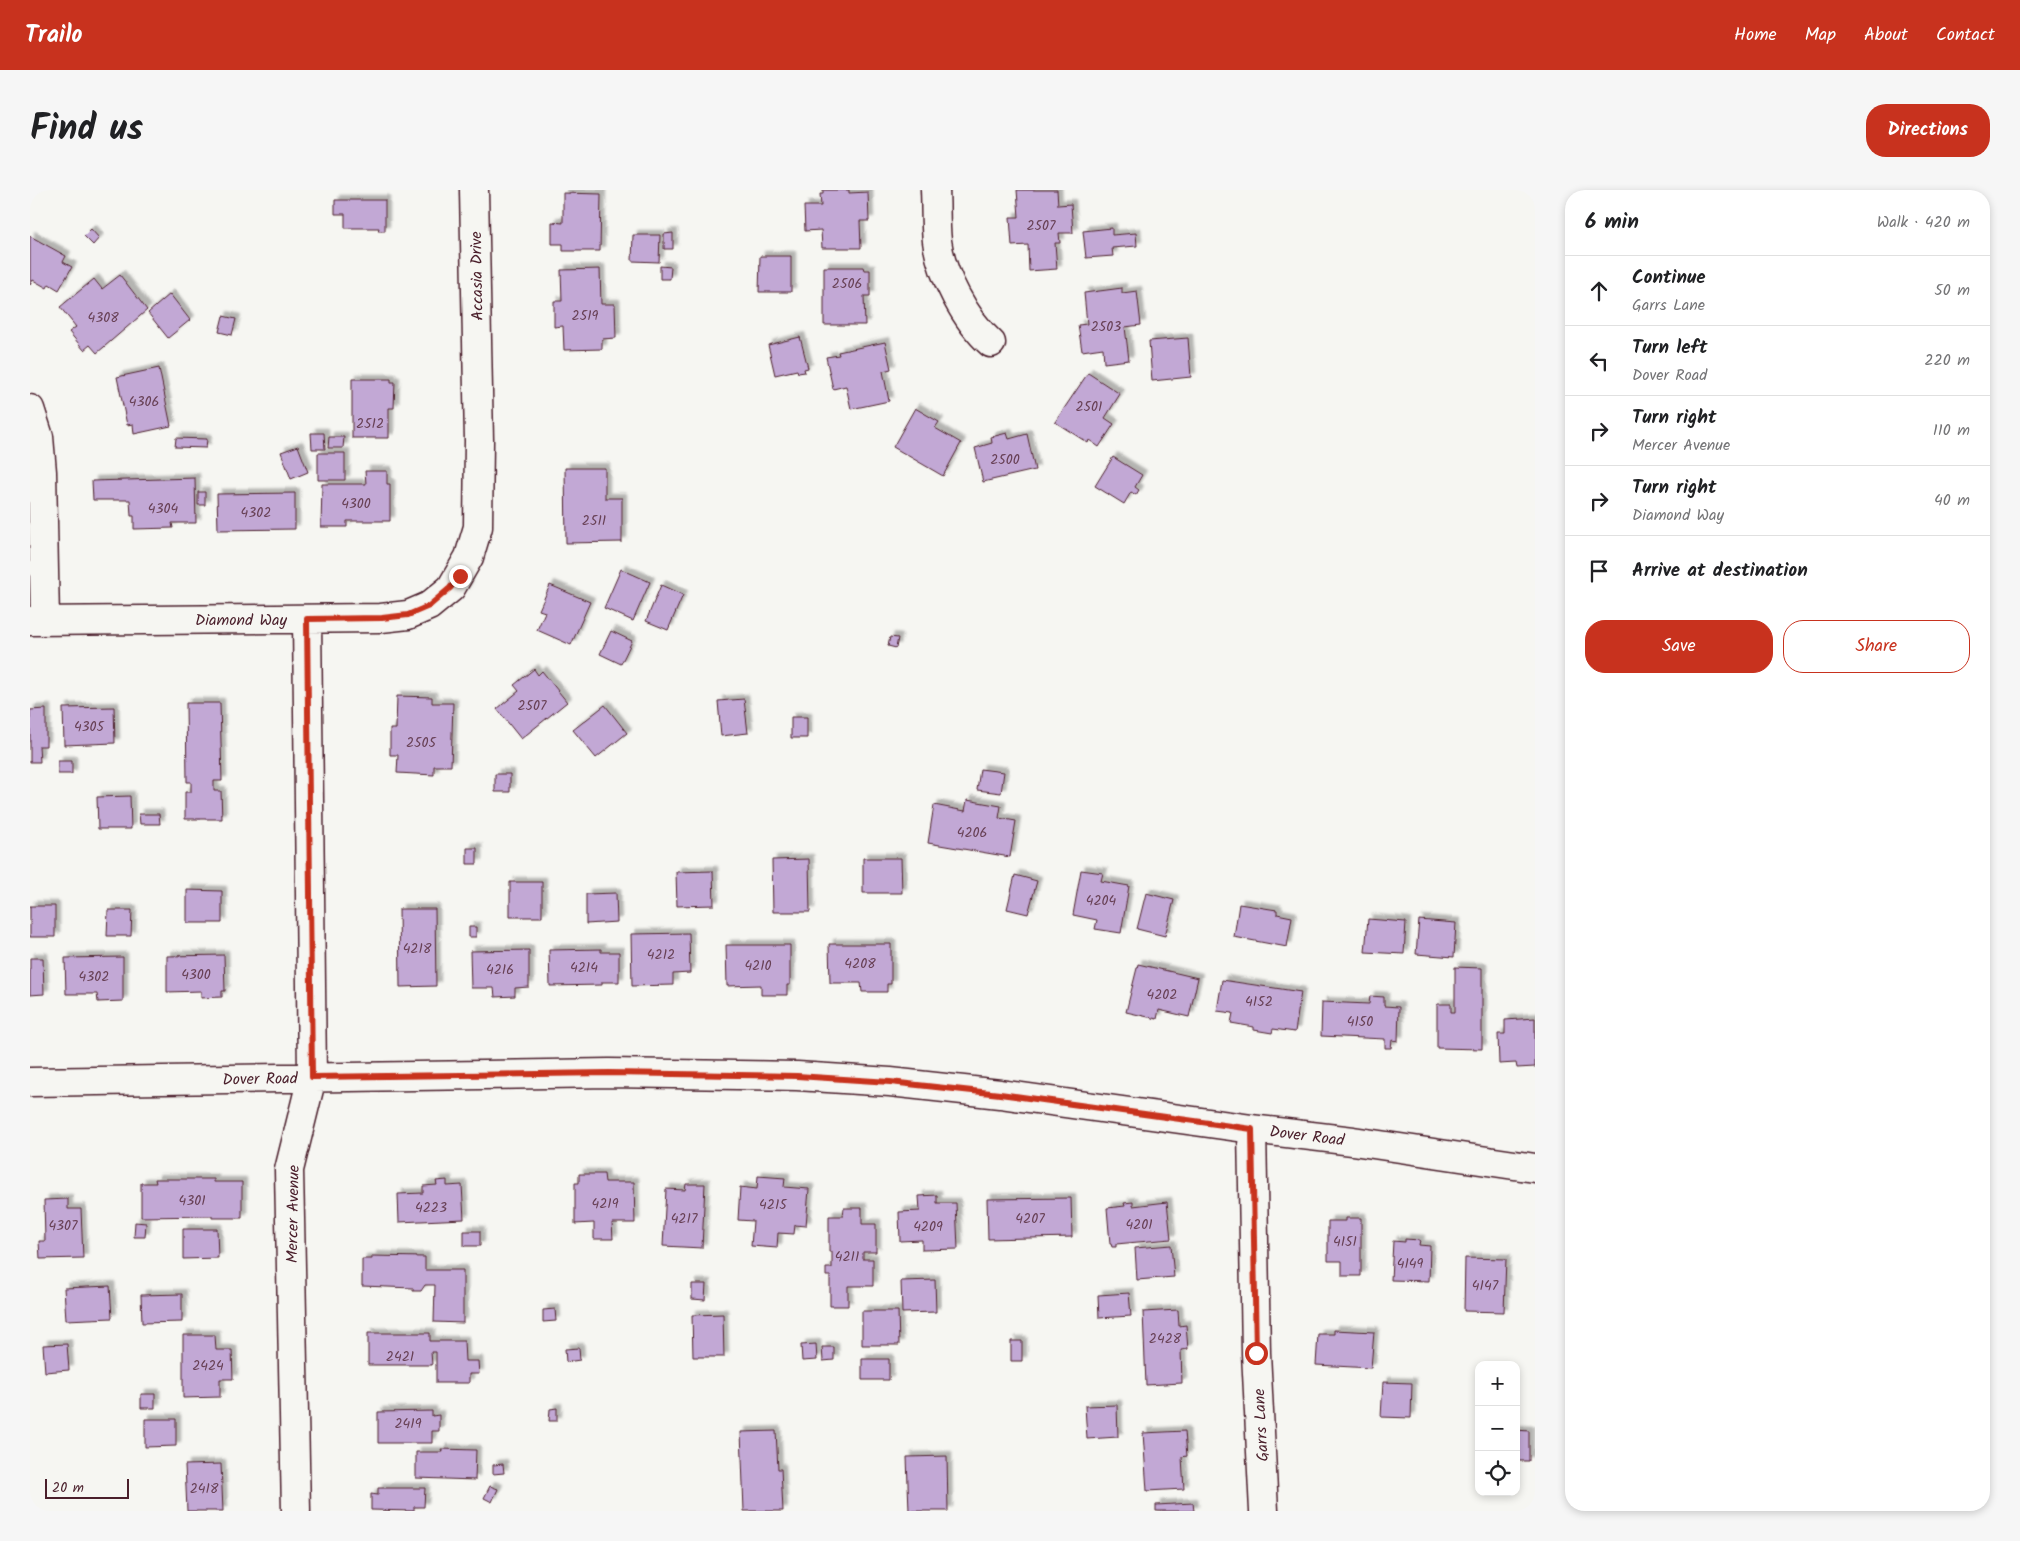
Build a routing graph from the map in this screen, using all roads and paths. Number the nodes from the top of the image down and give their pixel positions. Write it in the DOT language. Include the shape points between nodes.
graph roads {
  1 [pos="474,190"];
  2 [pos="935,190"];
  3 [pos="991,343"];
  4 [pos="477,363"];
  5 [pos="30,409"];
  6 [pos="307,619"];
  7 [pos="37,620"];
  8 [pos="312,1077"];
  9 [pos="30,1082"];
  10 [pos="1252,1129"];
  11 [pos="1535,1168"];
  12 [pos="296,1511"];
  13 [pos="1264,1511"];
  1 -- 4 [label="street, Accasia Drive"];
  2 -- 3 [label="street" via="940,257 954,292 978,332"];
  4 -- 6 [label="street, Diamond Way" via="478,527 470,558 460,576 429,606 408,615"];
  5 -- 7 [label="street" via="39,437 42,472"];
  6 -- 7 [label="street, Diamond Way"];
  6 -- 8 [label="street, Mercer Avenue"];
  8 -- 9 [label="street, Dover Road"];
  8 -- 10 [label="street, Dover Road" via="609,1073 797,1076 1000,1094"];
  8 -- 12 [label="street, Mercer Avenue" via="289,1170"];
  10 -- 11 [label="street, Dover Road"];
  10 -- 13 [label="street, Garrs Lane" via="1256,1353"];
}
